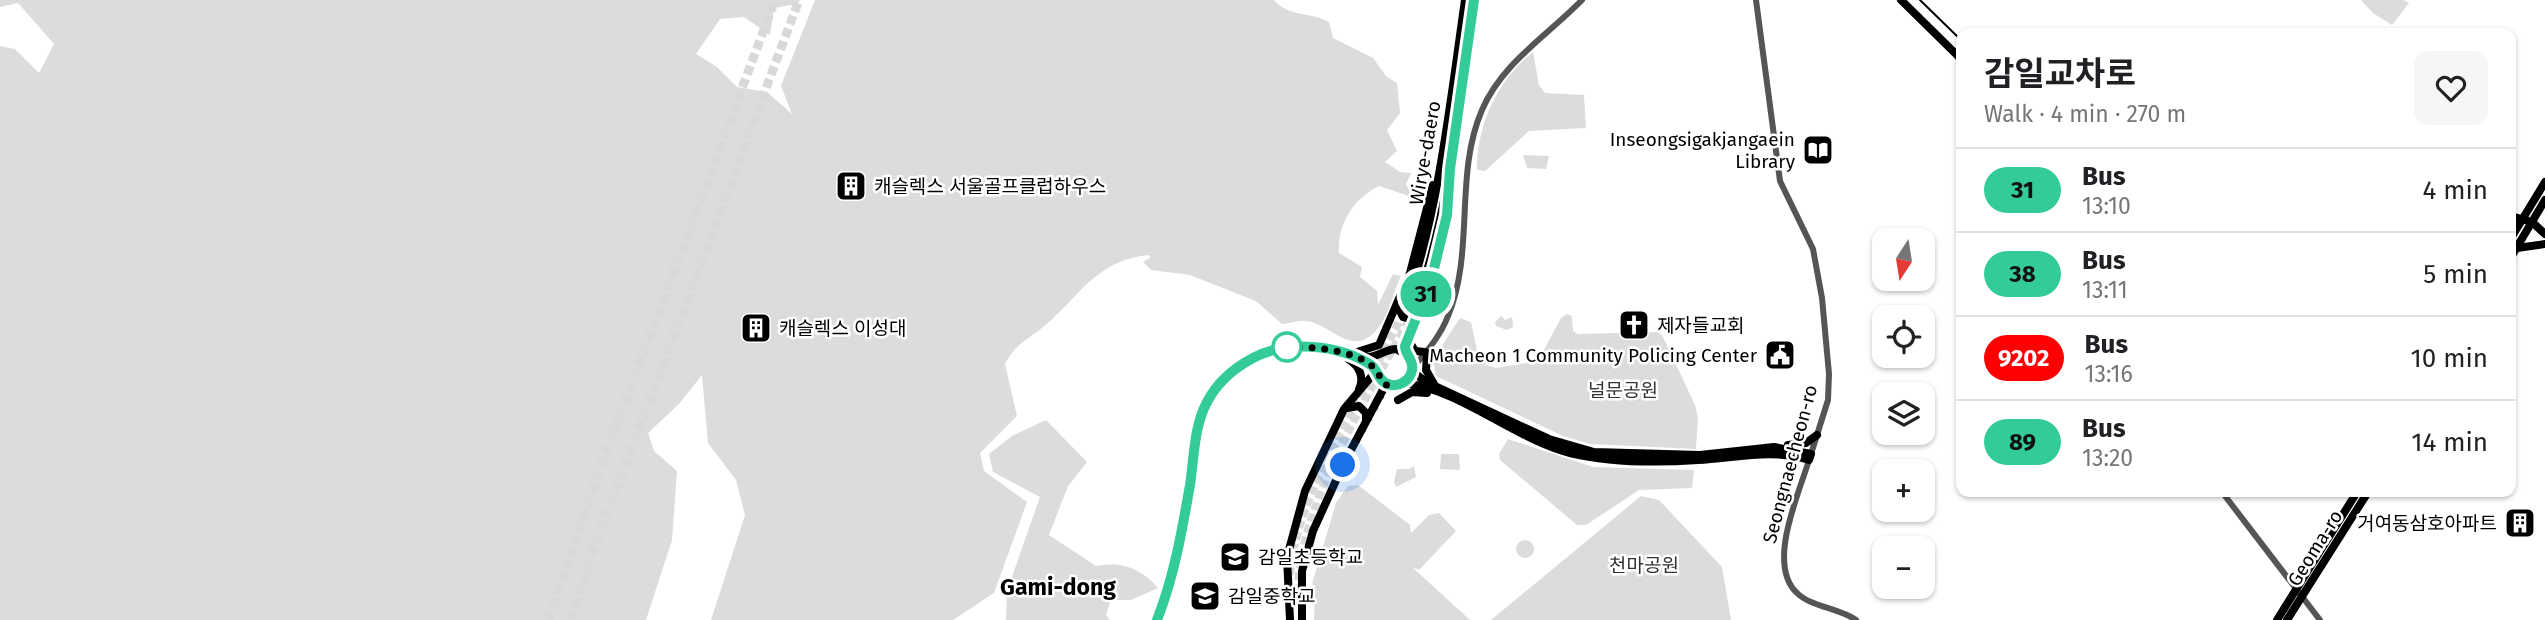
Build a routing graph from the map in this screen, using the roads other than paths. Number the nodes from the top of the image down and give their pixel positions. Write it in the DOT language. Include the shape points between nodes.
graph roads {
  1 [pos="1465,0"];
  2 [pos="1474,0"];
  3 [pos="1582,0"];
  4 [pos="1756,0"];
  5 [pos="1901,0"];
  6 [pos="1956,54"];
  7 [pos="2545,183"];
  8 [pos="2545,200"];
  9 [pos="2516,217"];
  10 [pos="2523,219"];
  11 [pos="2532,222"];
  12 [pos="2516,230"];
  13 [pos="2545,234"];
  14 [pos="2545,244"];
  15 [pos="2517,247"];
  16 [pos="1408,311"];
  17 [pos="1391,323"];
  18 [pos="1411,329"];
  19 [pos="1320,348"];
  20 [pos="1428,351"];
  21 [pos="1383,352"];
  22 [pos="1407,354"];
  23 [pos="1352,356"];
  24 [pos="1376,370"];
  25 [pos="1412,370"];
  26 [pos="1403,383"];
  27 [pos="1387,384"];
  28 [pos="1436,387"];
  29 [pos="1356,395"];
  30 [pos="1443,395"];
  31 [pos="1344,409"];
  32 [pos="1366,421"];
  33 [pos="1505,421"];
  34 [pos="1817,435"];
  35 [pos="1781,447"];
  36 [pos="1810,457"];
  37 [pos="1699,458"];
  38 [pos="2226,497"];
  39 [pos="2354,497"];
  40 [pos="2365,497"];
  41 [pos="2296,589"];
  42 [pos="2303,599"];
  43 [pos="1852,618"];
  44 [pos="1157,620"];
  45 [pos="1290,620"];
  46 [pos="1302,620"];
  47 [pos="2277,620"];
  48 [pos="2287,620"];
  49 [pos="2320,620"];
  1 -- 16 [label="main road, Wirye-daero" via="1440,166"];
  2 -- 16 [label="main road, Wirye-daero" via="1447,215 1431,281"];
  3 -- 20 [label="street" via="1516,60 1481,111 1471,154 1456,289 1448,318"];
  4 -- 34 [label="street, Seongnaecheon-ro" via="1780,181 1813,249 1822,298 1829,374 1828,400"];
  5 -- 6 [label="main road"];
  7 -- 10 [label="main road"];
  8 -- 11 [label="main road"];
  9 -- 10 [label="main road"];
  10 -- 11 [label="main road"];
  10 -- 12 [label="main road"];
  11 -- 13 [label="main road"];
  11 -- 15 [label="main road"];
  14 -- 15 [label="main road"];
  16 -- 17 [label="main road"];
  16 -- 18 [label="main road"];
  17 -- 19 [label="main road" via="1379,345 1367,351"];
  17 -- 21 [label="main road"];
  18 -- 20 [label="main road" via="1410,347"];
  18 -- 22 [label="main road"];
  19 -- 23 [label="main road"];
  19 -- 29 [label="main road" via="1352,361 1359,369 1362,382"];
  19 -- 44 [label="main road" via="1290,347 1257,356 1225,377 1208,400 1198,426 1173,572"];
  20 -- 22 [label="main road" via="1418,356"];
  20 -- 25 [label="street"];
  20 -- 28 [label="main road" via="1426,370"];
  21 -- 22 [label="main road" via="1394,348"];
  21 -- 23 [label="main road" via="1375,357"];
  21 -- 24 [label="main road"];
  22 -- 25 [label="main road"];
  23 -- 24 [label="main road"];
  24 -- 27 [label="main road"];
  24 -- 29 [label="main road"];
  25 -- 26 [label="main road"];
  25 -- 28 [label="main road"];
  26 -- 27 [label="main road"];
  26 -- 30 [label="main road"];
  26 -- 30 [label="main road" via="1398,400 1412,392"];
  27 -- 32 [label="main road"];
  28 -- 33 [label="main road"];
  29 -- 31 [label="main road"];
  30 -- 33 [label="main road"];
  31 -- 32 [label="main road" via="1359,406"];
  31 -- 45 [label="main road" via="1295,522 1287,557"];
  32 -- 46 [label="main road" via="1310,540 1302,571"];
  33 -- 37 [label="main road" via="1554,448 1591,457 1628,462"];
  34 -- 35 [label="main road" via="1806,443"];
  34 -- 36 [label="street, Seongnaecheon-ro"];
  35 -- 36 [label="main road"];
  35 -- 37 [label="main road"];
  36 -- 37 [label="main road" via="1773,453"];
  36 -- 43 [label="street, Seongnaecheon-ro" via="1782,558 1798,595"];
  38 -- 41 [label="street"];
  39 -- 41 [label="main road, Geoma-ro"];
  40 -- 42 [label="main road, Geoma-ro"];
  41 -- 42 [label="street"];
  41 -- 47 [label="main road, Geoma-ro"];
  42 -- 48 [label="main road, Geoma-ro"];
  42 -- 49 [label="street"];
}
